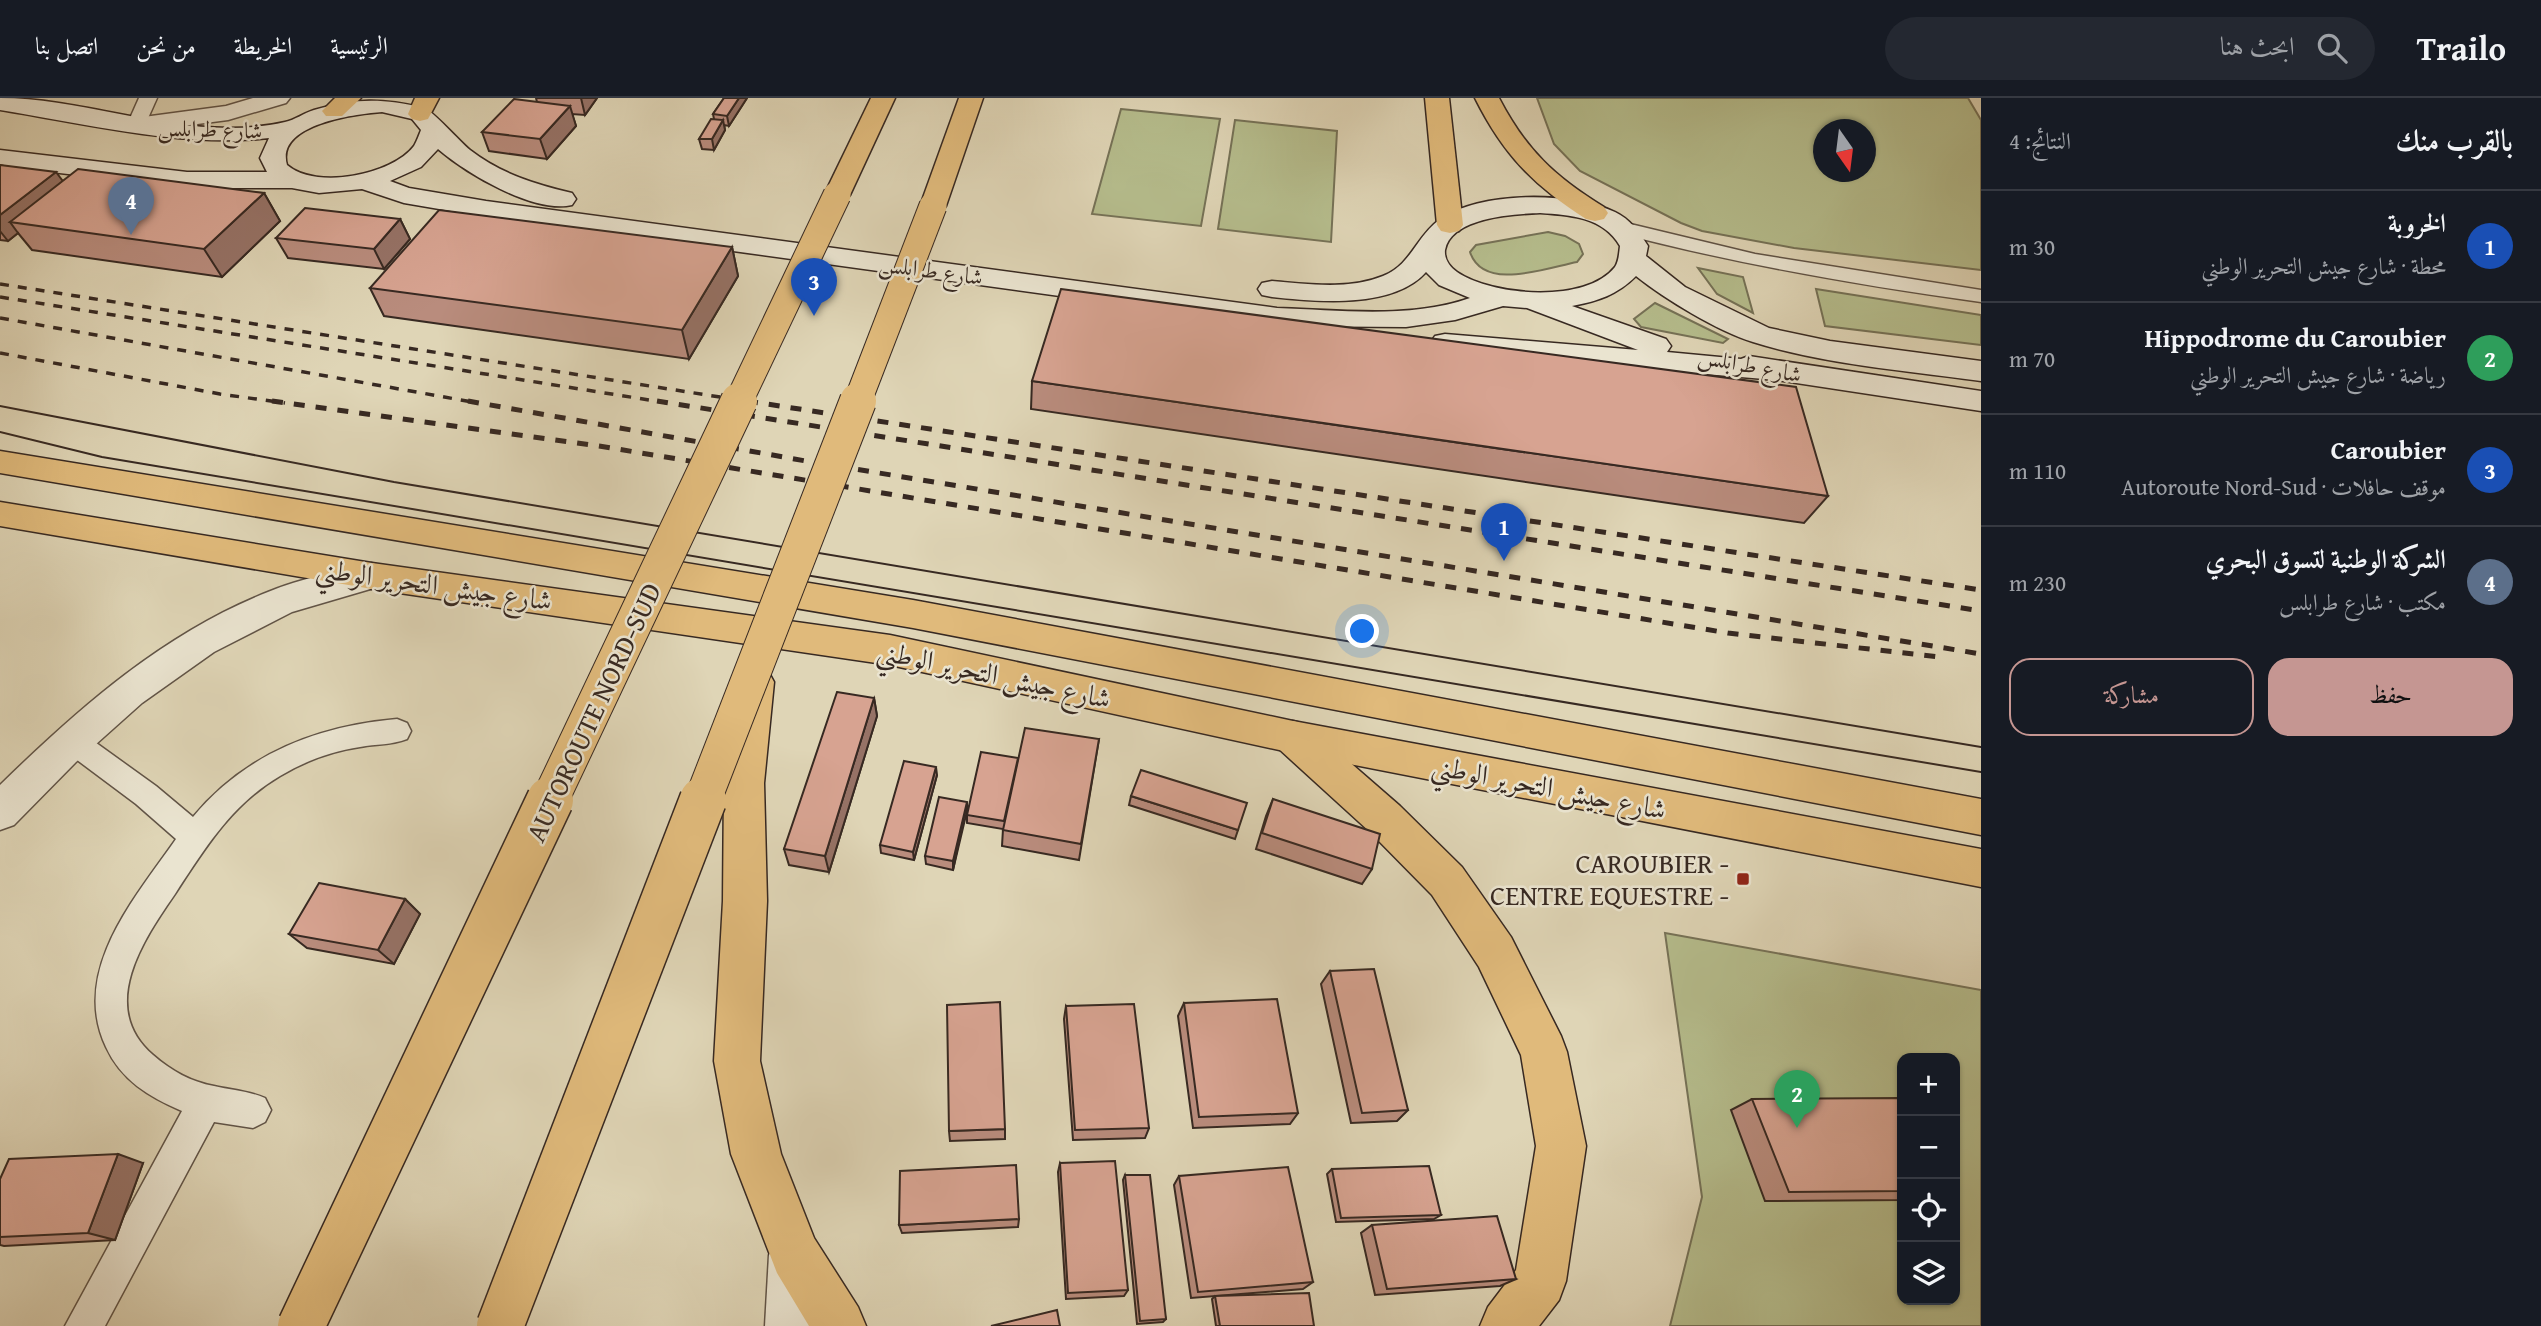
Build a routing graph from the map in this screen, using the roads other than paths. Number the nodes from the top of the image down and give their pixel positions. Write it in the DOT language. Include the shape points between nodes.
graph roads {
  1 [pos="148,98"];
  2 [pos="278,98"];
  3 [pos="870,98"];
  4 [pos="883,98"];
  5 [pos="971,98"];
  6 [pos="993,98"];
  7 [pos="1437,98"];
  8 [pos="1487,98"];
  9 [pos="0,103"];
  10 [pos="341,105"];
  11 [pos="427,114"];
  12 [pos="136,125"];
  13 [pos="289,132"];
  14 [pos="0,136"];
  15 [pos="161,153"];
  16 [pos="858,153"];
  17 [pos="0,158"];
  18 [pos="949,159"];
  19 [pos="284,174"];
  20 [pos="364,181"];
  21 [pos="1595,213"];
  22 [pos="1450,225"];
  23 [pos="1622,228"];
  24 [pos="1432,246"];
  25 [pos="1632,259"];
  26 [pos="1205,281"];
  27 [pos="1247,287"];
  28 [pos="1981,296"];
  29 [pos="1513,298"];
  30 [pos="1277,317"];
  31 [pos="1773,371"];
  32 [pos="1981,371"];
  33 [pos="1981,401"];
  34 [pos="0,462"];
  35 [pos="0,514"];
  36 [pos="372,576"];
  37 [pos="758,657"];
  38 [pos="397,731"];
  39 [pos="1293,737"];
  40 [pos="71,740"];
  41 [pos="0,812"];
  42 [pos="1981,817"];
  43 [pos="195,837"];
  44 [pos="1981,868"];
  45 [pos="206,1102"];
  46 [pos="253,1110"];
  47 [pos="795,1255"];
  48 [pos="84,1326"];
  49 [pos="301,1326"];
  50 [pos="500,1326"];
  51 [pos="792,1326"];
  52 [pos="839,1326"];
  53 [pos="1507,1326"];
  1 -- 12 [label="lane"];
  2 -- 12 [label="main road" via="228,113"];
  3 -- 16 [label="highway"];
  4 -- 16 [label="highway, AUTOROUTE NORD-SUD"];
  5 -- 18 [label="highway"];
  6 -- 18 [label="highway"];
  7 -- 22 [label="highway"];
  8 -- 21 [label="highway" via="1502,129 1530,166"];
  9 -- 12 [label="main road, شارع طرابلس"];
  10 -- 11 [label="main road" via="382,105"];
  10 -- 13 [label="main road"];
  11 -- 20 [label="main road" via="429,146 410,163"];
  11 -- 26 [label="main road, شارع طرابلس" via="467,162 488,175 574,201"];
  12 -- 13 [label="main road, شارع طرابلس" via="220,134"];
  13 -- 15 [label="main road" via="224,147"];
  13 -- 19 [label="main road" via="273,153"];
  14 -- 15 [label="main road"];
  15 -- 19 [label="main road" via="241,161"];
  16 -- 49 [label="highway, AUTOROUTE NORD-SUD, bridge"];
  17 -- 19 [label="main road, شارع طرابلس" via="187,180"];
  18 -- 37 [label="highway, bridge"];
  19 -- 20 [label="main road" via="326,185"];
  20 -- 30 [label="main road, شارع طرابلس" via="404,195 486,209"];
  21 -- 22 [label="main road" via="1562,206 1518,205 1480,212"];
  21 -- 23 [label="main road"];
  22 -- 24 [label="main road"];
  23 -- 25 [label="main road" via="1634,246"];
  23 -- 28 [label="lane" via="1789,268"];
  24 -- 27 [label="main road" via="1412,271 1386,285 1330,292"];
  24 -- 29 [label="main road" via="1431,257 1447,278 1471,290"];
  25 -- 29 [label="main road" via="1625,272 1597,290 1552,300"];
  25 -- 32 [label="main road, شارع طرابلس" via="1675,293 1760,334 1830,350"];
  29 -- 30 [label="main road, شارع طرابلس" via="1417,318"];
  29 -- 31 [label="main road, شارع طرابلس" via="1633,339"];
  30 -- 31 [label="main road" via="1413,340"];
  31 -- 33 [label="main road, شارع طرابلس"];
  34 -- 42 [label="highway, شارع جيش التحرير الوطني" via="912,614"];
  35 -- 36 [label="highway, شارع جيش التحرير الوطني"];
  36 -- 39 [label="highway, شارع جيش التحرير الوطني" via="890,650"];
  36 -- 40 [label="main road" via="280,602 226,629 162,668"];
  37 -- 47 [label="highway, bridge" via="744,783 745,901 737,1061 756,1154"];
  37 -- 50 [label="highway, bridge"];
  38 -- 43 [label="lane" via="324,741 287,757 219,804"];
  39 -- 44 [label="highway, شارع جيش التحرير الوطني"];
  39 -- 53 [label="highway" via="1447,881 1495,952 1544,1052 1561,1146 1540,1281"];
  40 -- 41 [label="main road"];
  40 -- 43 [label="lane"];
  43 -- 45 [label="lane" via="120,954 110,993 113,1029 130,1060 160,1082"];
  45 -- 46 [label="lane"];
  45 -- 48 [label="lane"];
  47 -- 51 [label="main road"];
  47 -- 52 [label="highway"];
}
